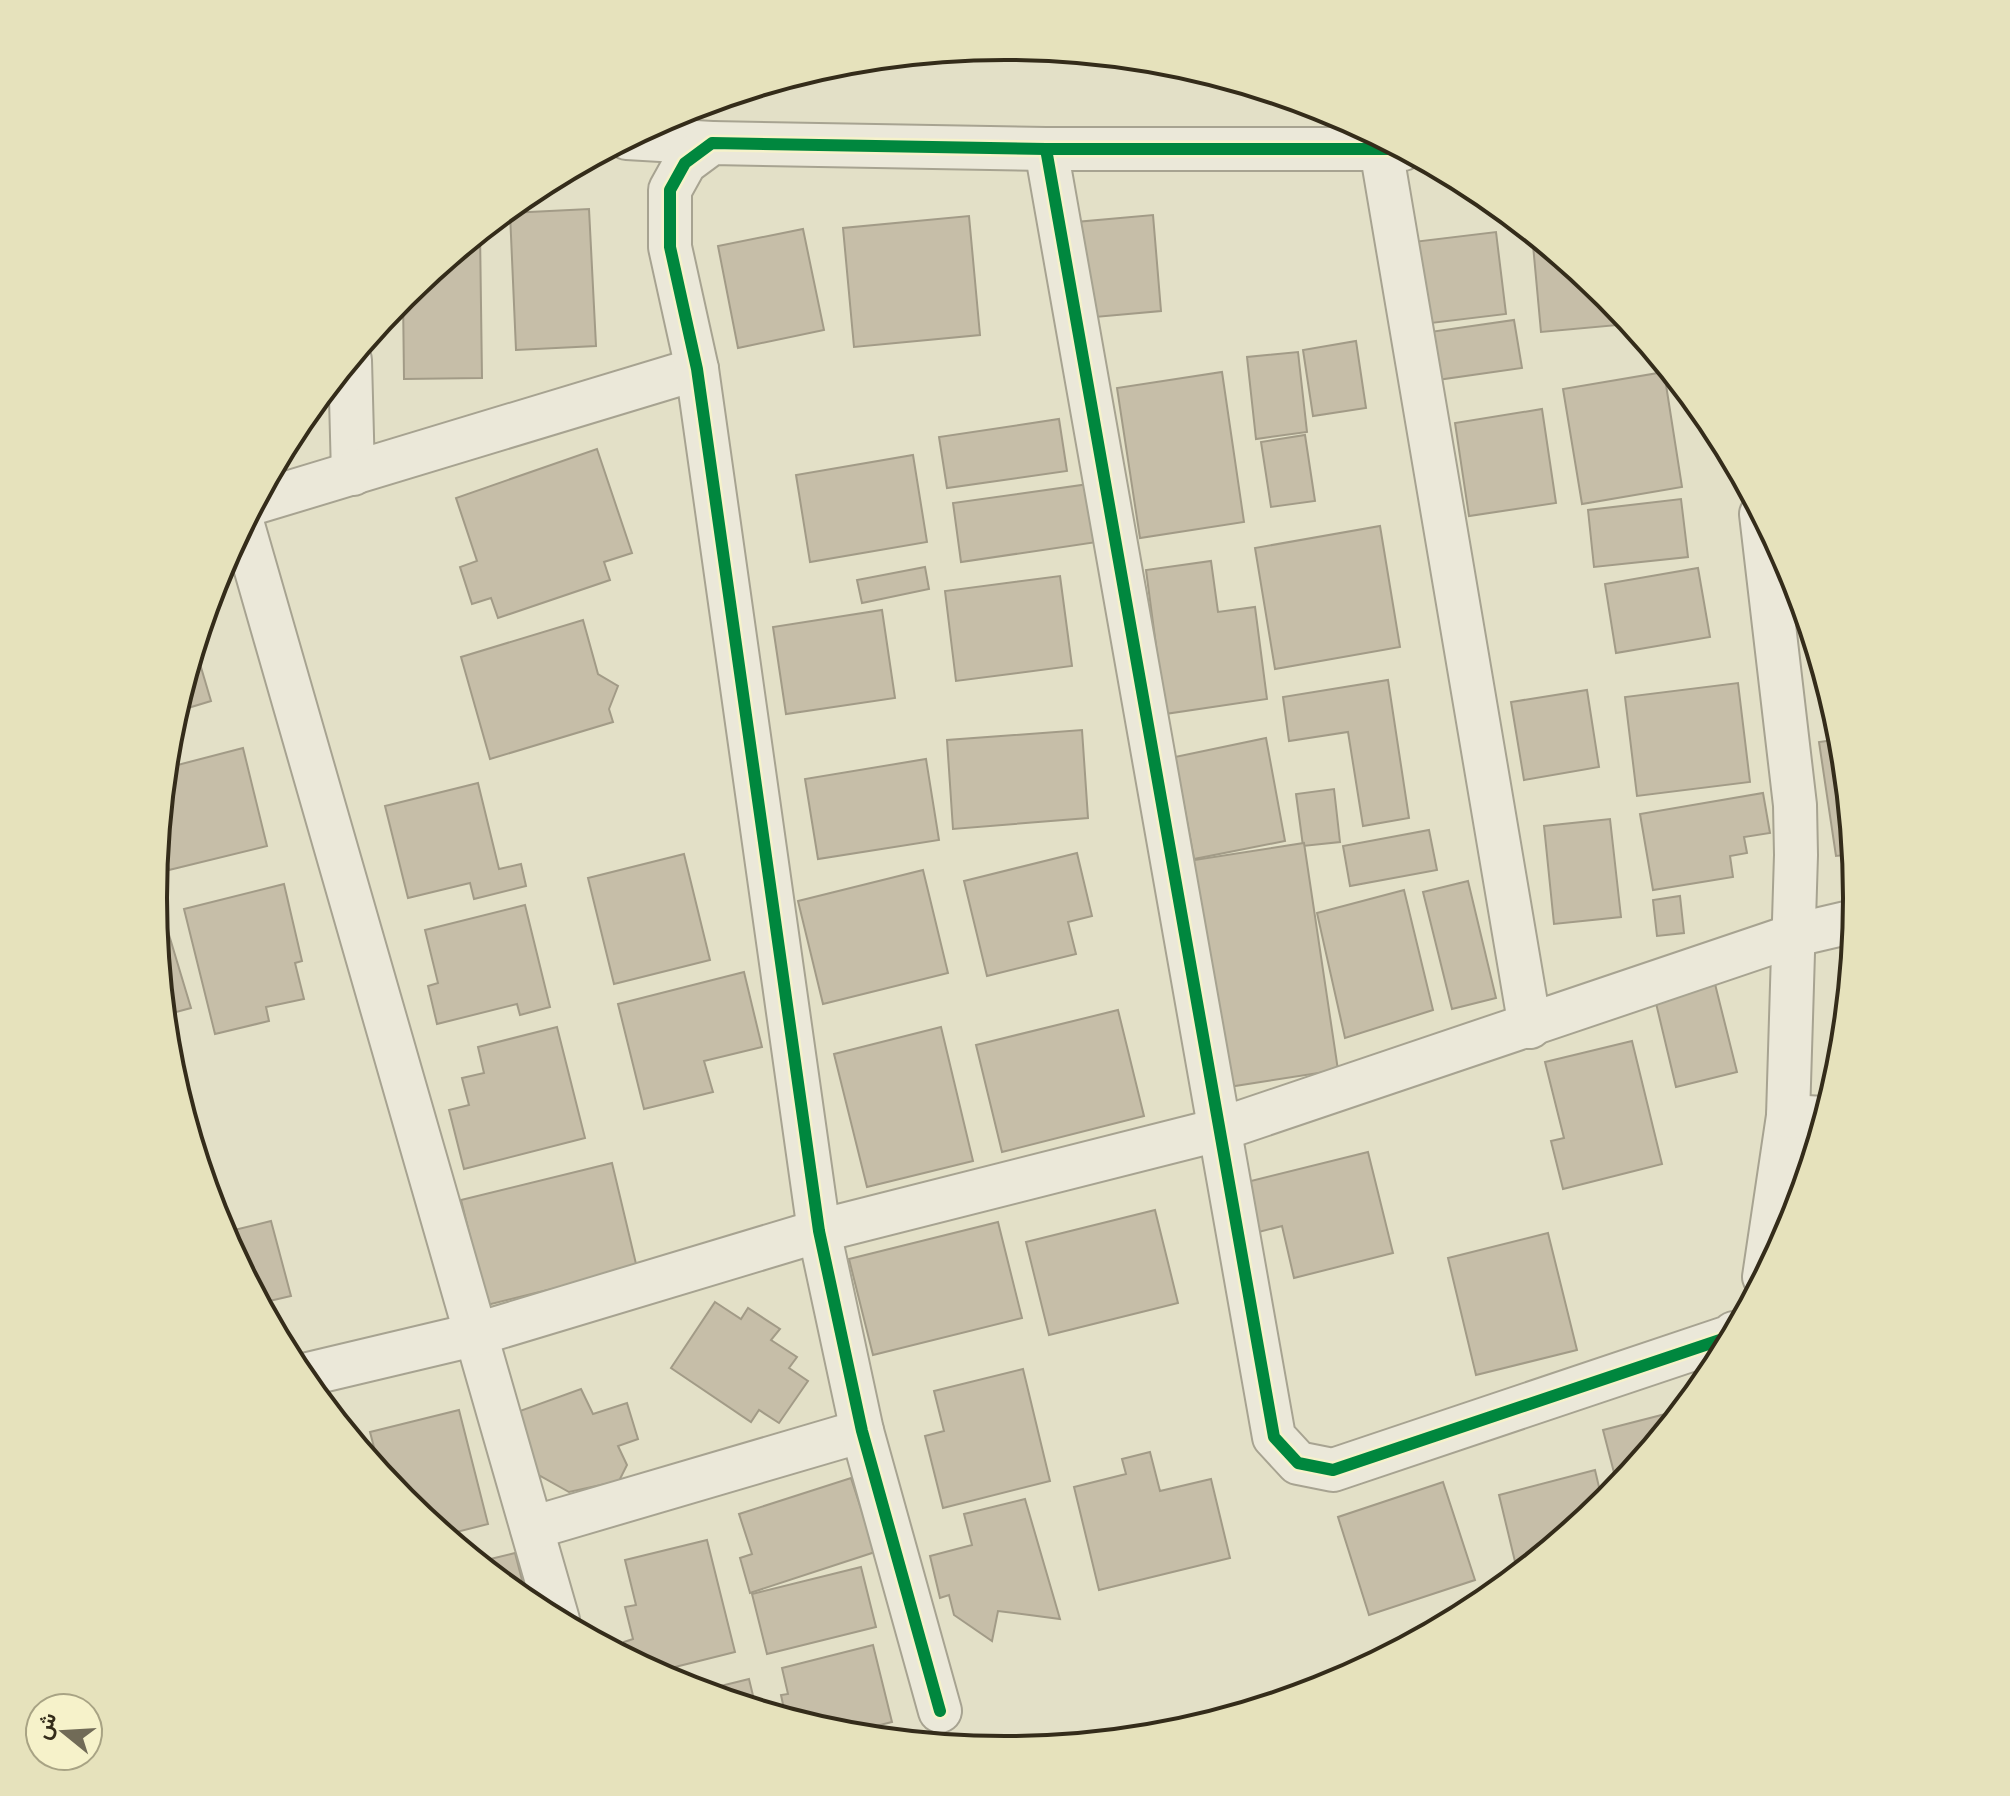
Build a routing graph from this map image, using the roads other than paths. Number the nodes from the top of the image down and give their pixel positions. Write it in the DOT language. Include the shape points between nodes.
graph roads {
  1 [pos="649,139"];
  2 [pos="712,143"];
  3 [pos="1046,149"];
  4 [pos="1382,149"];
  5 [pos="1393,155"];
  6 [pos="697,369"];
  7 [pos="350,375"];
  8 [pos="353,474"];
  9 [pos="268,499"];
  10 [pos="247,540"];
  11 [pos="1765,544"];
  12 [pos="1842,924"];
  13 [pos="1795,935"];
  14 [pos="1530,1027"];
  15 [pos="1806,1117"];
  16 [pos="1218,1130"];
  17 [pos="1780,1217"];
  18 [pos="819,1231"];
  19 [pos="477,1334"];
  20 [pos="1716,1341"];
  21 [pos="314,1373"];
  22 [pos="862,1431"];
  23 [pos="532,1528"];
  24 [pos="553,1604"];
  25 [pos="940,1711"];
  1 -- 2 [label="street"];
  2 -- 3 [label="street"];
  2 -- 6 [label="street" via="685,163 670,190 670,247"];
  3 -- 4 [label="street"];
  3 -- 16 [label="street"];
  5 -- 14 [label="street"];
  6 -- 8 [label="street"];
  6 -- 18 [label="street"];
  7 -- 8 [label="street"];
  8 -- 9 [label="street"];
  10 -- 19 [label="street"];
  11 -- 13 [label="street" via="1795,805"];
  12 -- 13 [label="street"];
  13 -- 14 [label="street"];
  13 -- 15 [label="street"];
  14 -- 16 [label="street"];
  15 -- 17 [label="street"];
  16 -- 18 [label="street"];
  16 -- 20 [label="street" via="1274,1437 1298,1463 1333,1470"];
  18 -- 19 [label="street"];
  18 -- 22 [label="street"];
  19 -- 21 [label="street"];
  19 -- 23 [label="street"];
  22 -- 23 [label="street"];
  22 -- 25 [label="street"];
  23 -- 24 [label="street"];
}
